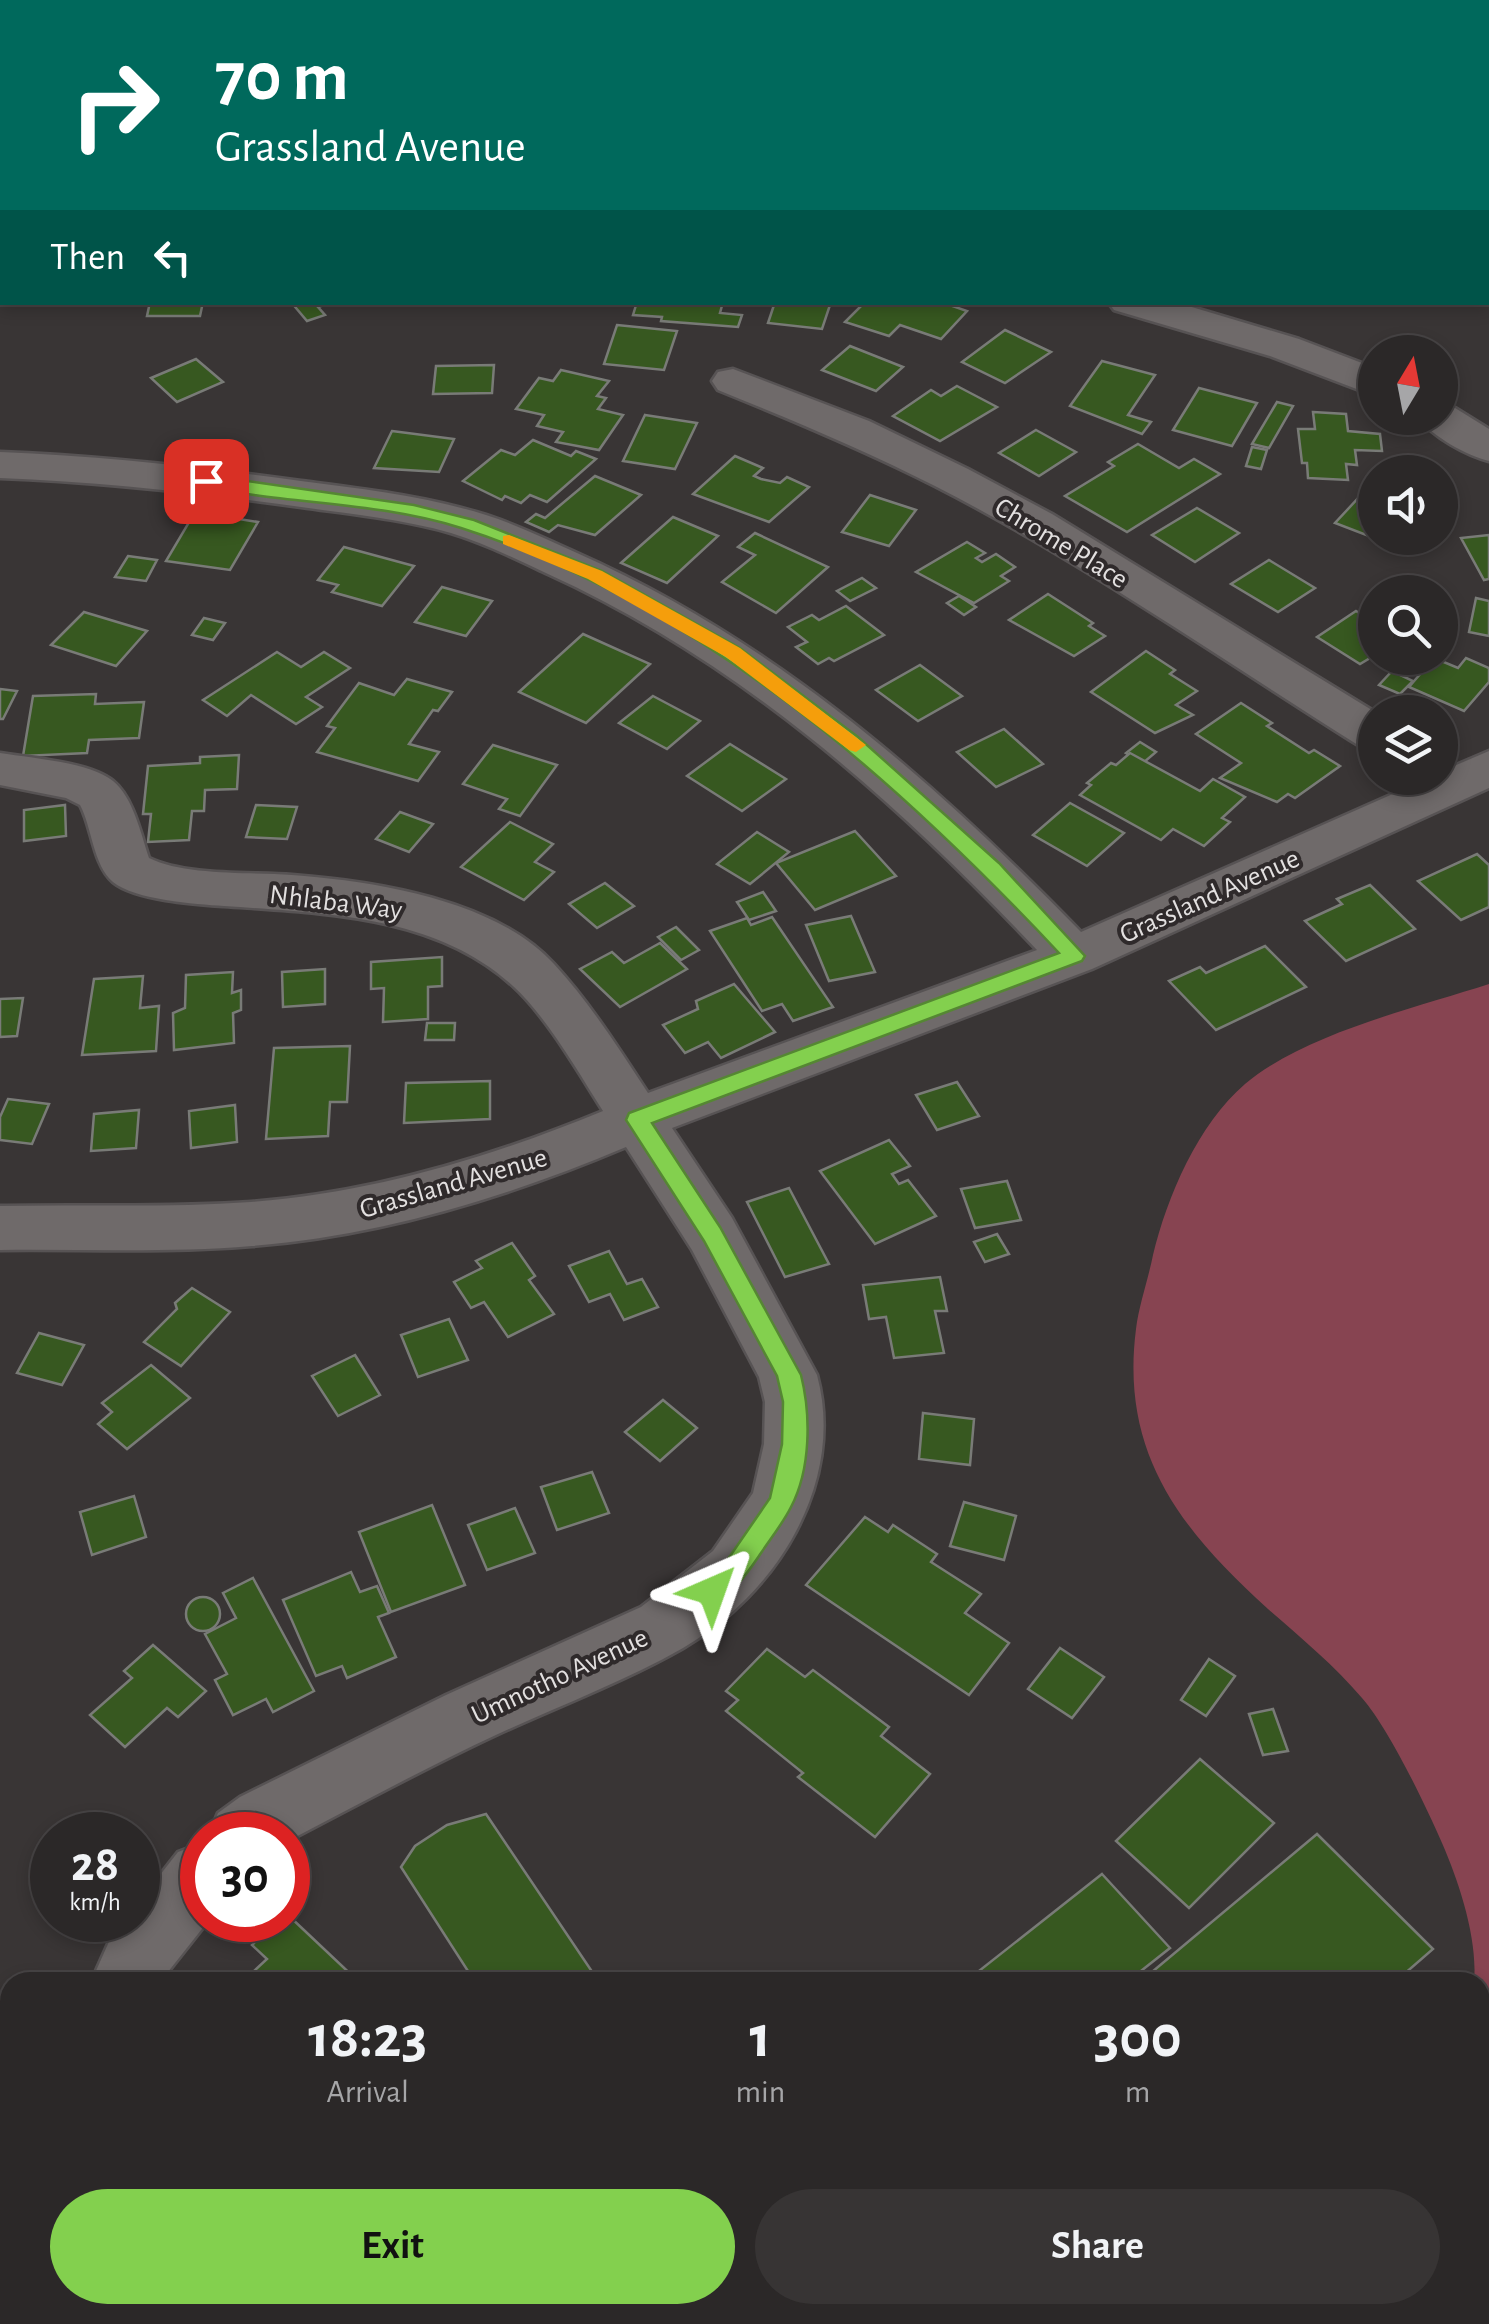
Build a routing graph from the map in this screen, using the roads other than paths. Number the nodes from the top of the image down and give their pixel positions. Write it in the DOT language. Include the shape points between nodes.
graph roads {
  1 [pos="1138,305"];
  2 [pos="1358,376"];
  3 [pos="733,381"];
  4 [pos="1458,428"];
  5 [pos="1489,448"];
  6 [pos="0,465"];
  7 [pos="1358,723"];
  8 [pos="0,769"];
  9 [pos="1421,795"];
  10 [pos="1074,956"];
  11 [pos="637,1120"];
  12 [pos="0,1228"];
  13 [pos="278,1812"];
  14 [pos="180,1903"];
  15 [pos="129,1972"];
  1 -- 2 [label="street"];
  3 -- 7 [label="street, Chrome Place" via="953,478"];
  4 -- 5 [label="street"];
  6 -- 10 [label="street" via="172,477 414,510 468,524 595,575 733,652 852,742 992,868"];
  8 -- 11 [label="street, Nhlaba Way" via="97,793 128,868 142,876 424,912 497,946 534,975"];
  9 -- 10 [label="street, Grassland Avenue"];
  10 -- 11 [label="street, Grassland Avenue"];
  11 -- 12 [label="street, Grassland Avenue" via="518,1170 346,1212 251,1224"];
  11 -- 13 [label="street, Umnotho Avenue" via="712,1234 788,1375 794,1444 782,1501 736,1570 663,1628"];
  14 -- 15 [label="street"];
}
